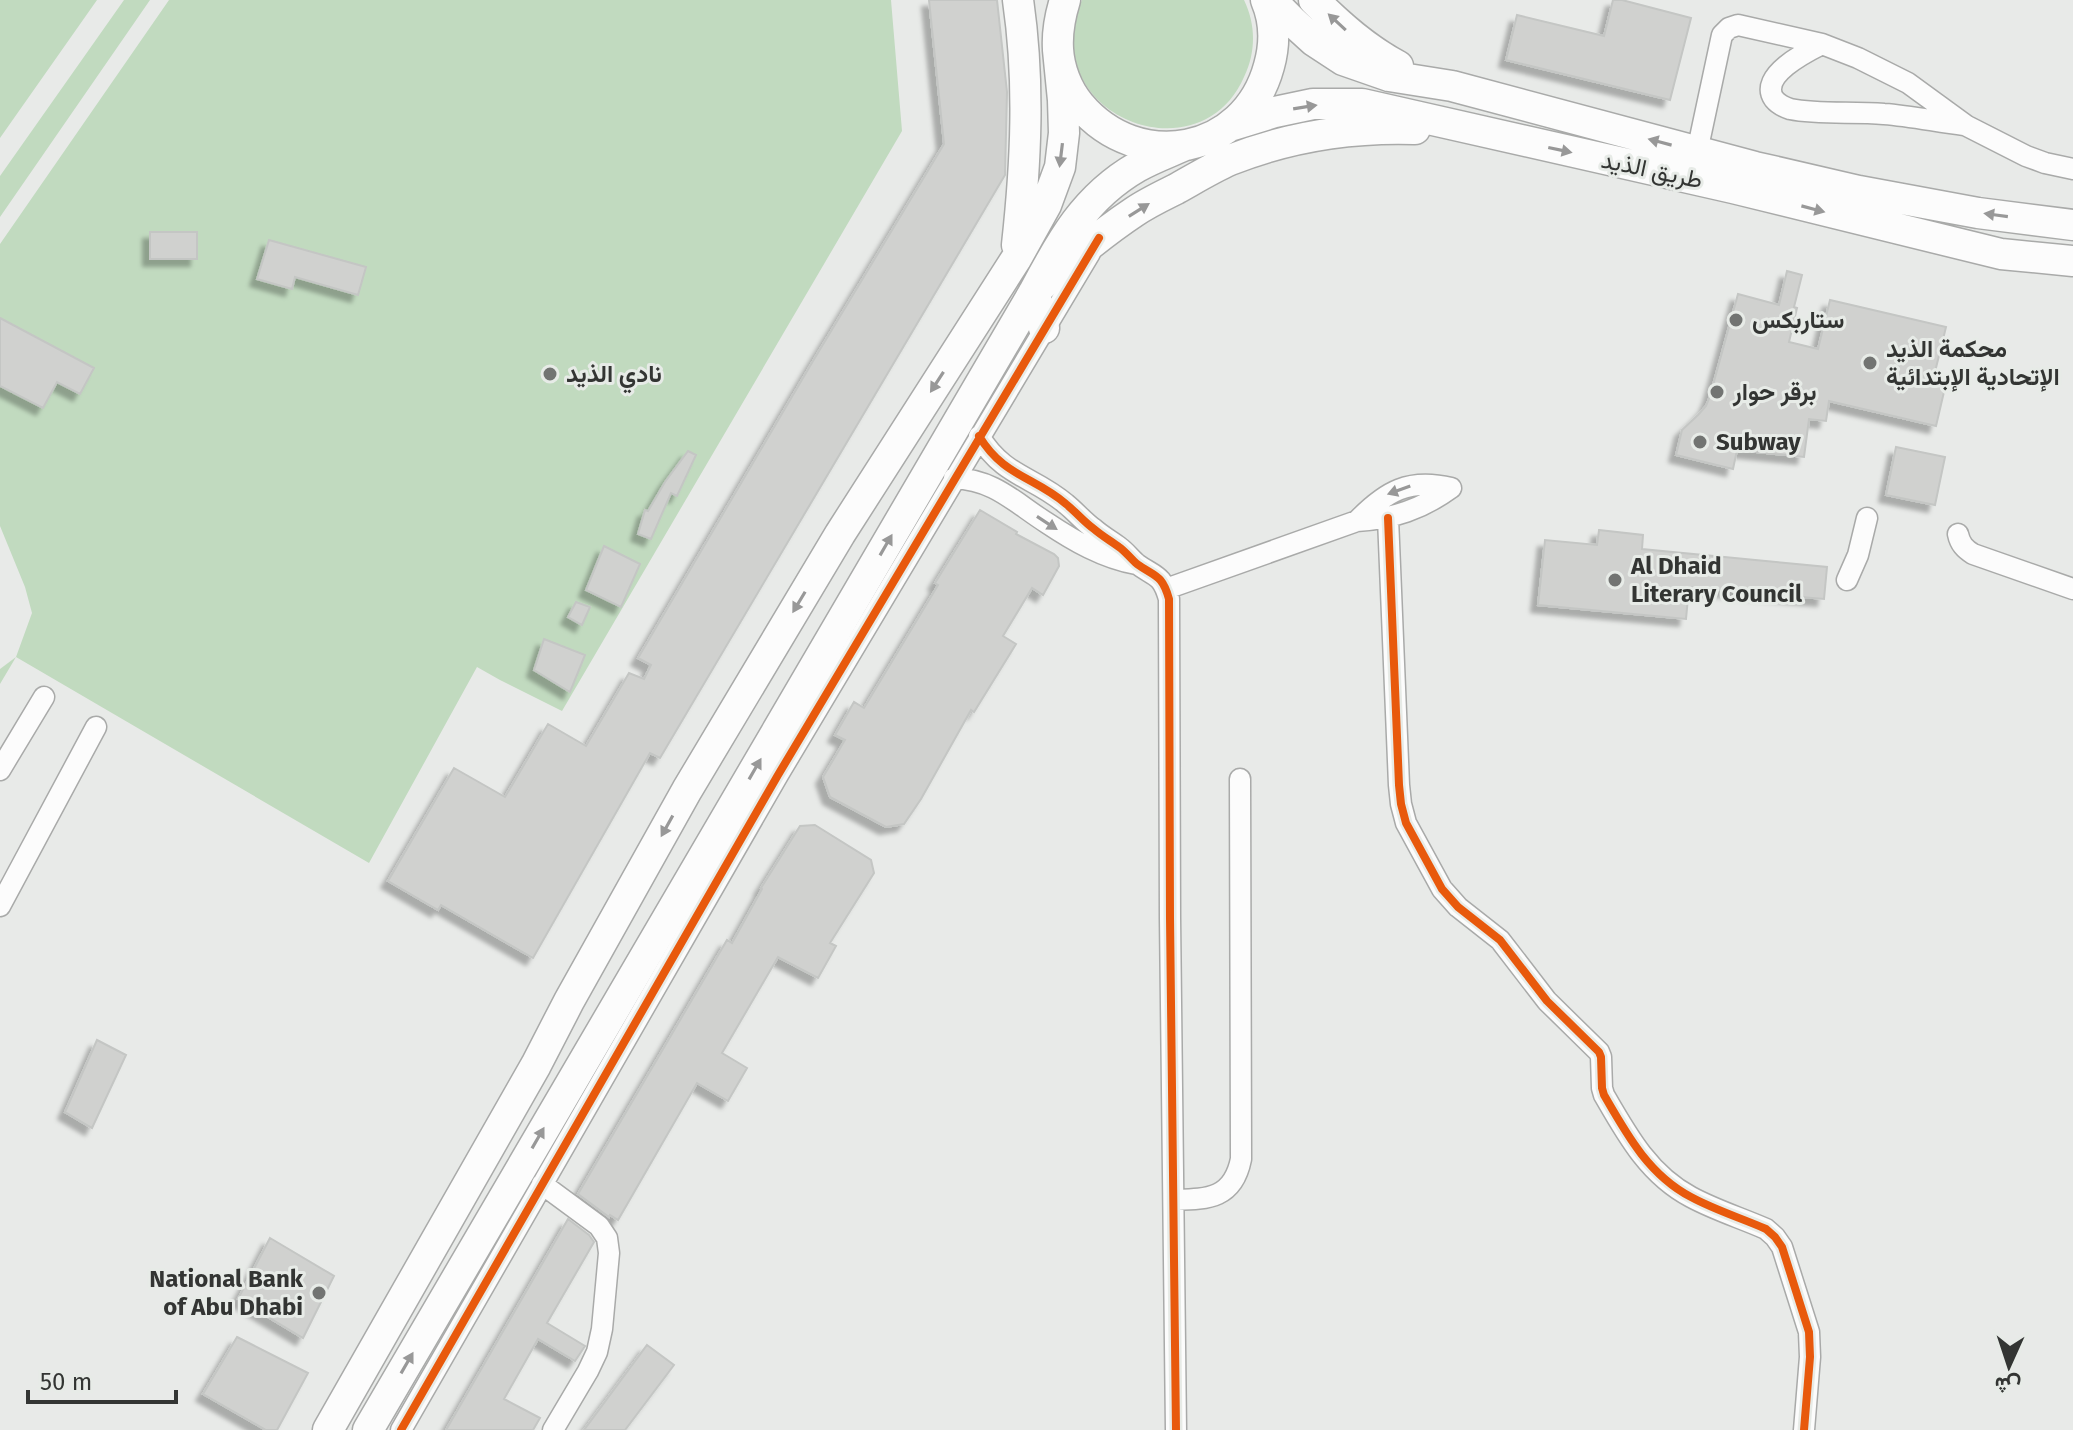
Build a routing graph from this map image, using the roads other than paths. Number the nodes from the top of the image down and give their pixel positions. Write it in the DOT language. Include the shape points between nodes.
graph roads {
  1 [pos="1018,0"];
  2 [pos="1268,0"];
  3 [pos="1314,0"];
  4 [pos="1058,19"];
  5 [pos="1822,44"];
  6 [pos="1452,86"];
  7 [pos="1230,126"];
  8 [pos="1967,126"];
  9 [pos="1477,131"];
  10 [pos="1183,146"];
  11 [pos="1697,152"];
  12 [pos="2073,169"];
  13 [pos="2073,225"];
  14 [pos="1099,238"];
  15 [pos="1016,259"];
  16 [pos="2073,261"];
  17 [pos="1034,292"];
  18 [pos="1044,328"];
  19 [pos="979,436"];
  20 [pos="1014,473"];
  21 [pos="954,478"];
  22 [pos="1004,493"];
  23 [pos="1388,518"];
  24 [pos="1867,518"];
  25 [pos="1357,521"];
  26 [pos="1958,534"];
  27 [pos="1136,564"];
  28 [pos="1847,580"];
  29 [pos="1166,589"];
  30 [pos="2073,589"];
  31 [pos="44,697"];
  32 [pos="96,727"];
  33 [pos="0,770"];
  34 [pos="1240,779"];
  35 [pos="0,906"];
  36 [pos="542,1184"];
  37 [pos="1174,1200"];
  38 [pos="328,1430"];
  39 [pos="368,1430"];
  40 [pos="401,1430"];
  41 [pos="553,1430"];
  42 [pos="1176,1430"];
  43 [pos="1804,1430"];
  1 -- 15 [label="highway" via="1027,89"];
  2 -- 6 [label="highway, طريق الذيد" via="1343,60 1389,76"];
  2 -- 7 [label="highway" via="1274,32 1264,85"];
  6 -- 3 [label="highway, one-way" via="1396,66"];
  4 -- 10 [label="highway" via="1063,75 1090,117 1133,142"];
  4 -- 15 [label="highway, one-way" via="1064,133 1060,167"];
  5 -- 8 [label="street" via="1908,83"];
  5 -- 8 [label="street" via="1795,58 1774,78 1770,90 1780,105"];
  5 -- 11 [label="street" via="1748,26 1729,28 1722,35"];
  11 -- 6 [label="highway, طريق الذيد, one-way"];
  7 -- 9 [label="highway, طريق الذيد, one-way" via="1313,104 1362,104"];
  7 -- 10 [label="highway"];
  8 -- 12 [label="street" via="2026,156"];
  14 -- 9 [label="highway, one-way" via="1136,210 1229,161 1277,145 1388,128"];
  9 -- 16 [label="highway, طريق الذيد, one-way" via="2001,254"];
  10 -- 17 [label="highway" via="1138,166 1090,202 1060,242"];
  13 -- 11 [label="highway, طريق الذيد, one-way" via="1859,191"];
  14 -- 17 [label="highway"];
  14 -- 18 [label="street"];
  15 -- 38 [label="highway, one-way" via="840,534 687,790"];
  17 -- 18 [label="highway"];
  39 -- 17 [label="highway, one-way"];
  18 -- 19 [label="street"];
  19 -- 20 [label="street"];
  19 -- 21 [label="street"];
  20 -- 22 [label="street"];
  20 -- 27 [label="street" via="1066,504"];
  21 -- 22 [label="street" via="978,481"];
  21 -- 36 [label="street"];
  22 -- 27 [label="street, one-way" via="1081,544"];
  23 -- 25 [label="street"];
  23 -- 25 [label="street, one-way" via="1428,504 1451,488 1424,484 1398,489"];
  23 -- 43 [label="street" via="1399,785 1406,823 1449,898 1500,940 1547,1001 1599,1052 1604,1095 1642,1157 1673,1186 1766,1229 1782,1247 1809,1332"];
  24 -- 28 [label="street"];
  25 -- 29 [label="street"];
  26 -- 30 [label="street" via="1973,554"];
  27 -- 29 [label="street" via="1154,573"];
  29 -- 37 [label="street"];
  31 -- 33 [label="street"];
  32 -- 35 [label="street"];
  34 -- 37 [label="street" via="1241,1159 1225,1191"];
  36 -- 40 [label="street"];
  36 -- 41 [label="street" via="599,1226 609,1253 597,1352"];
  37 -- 42 [label="street"];
}
